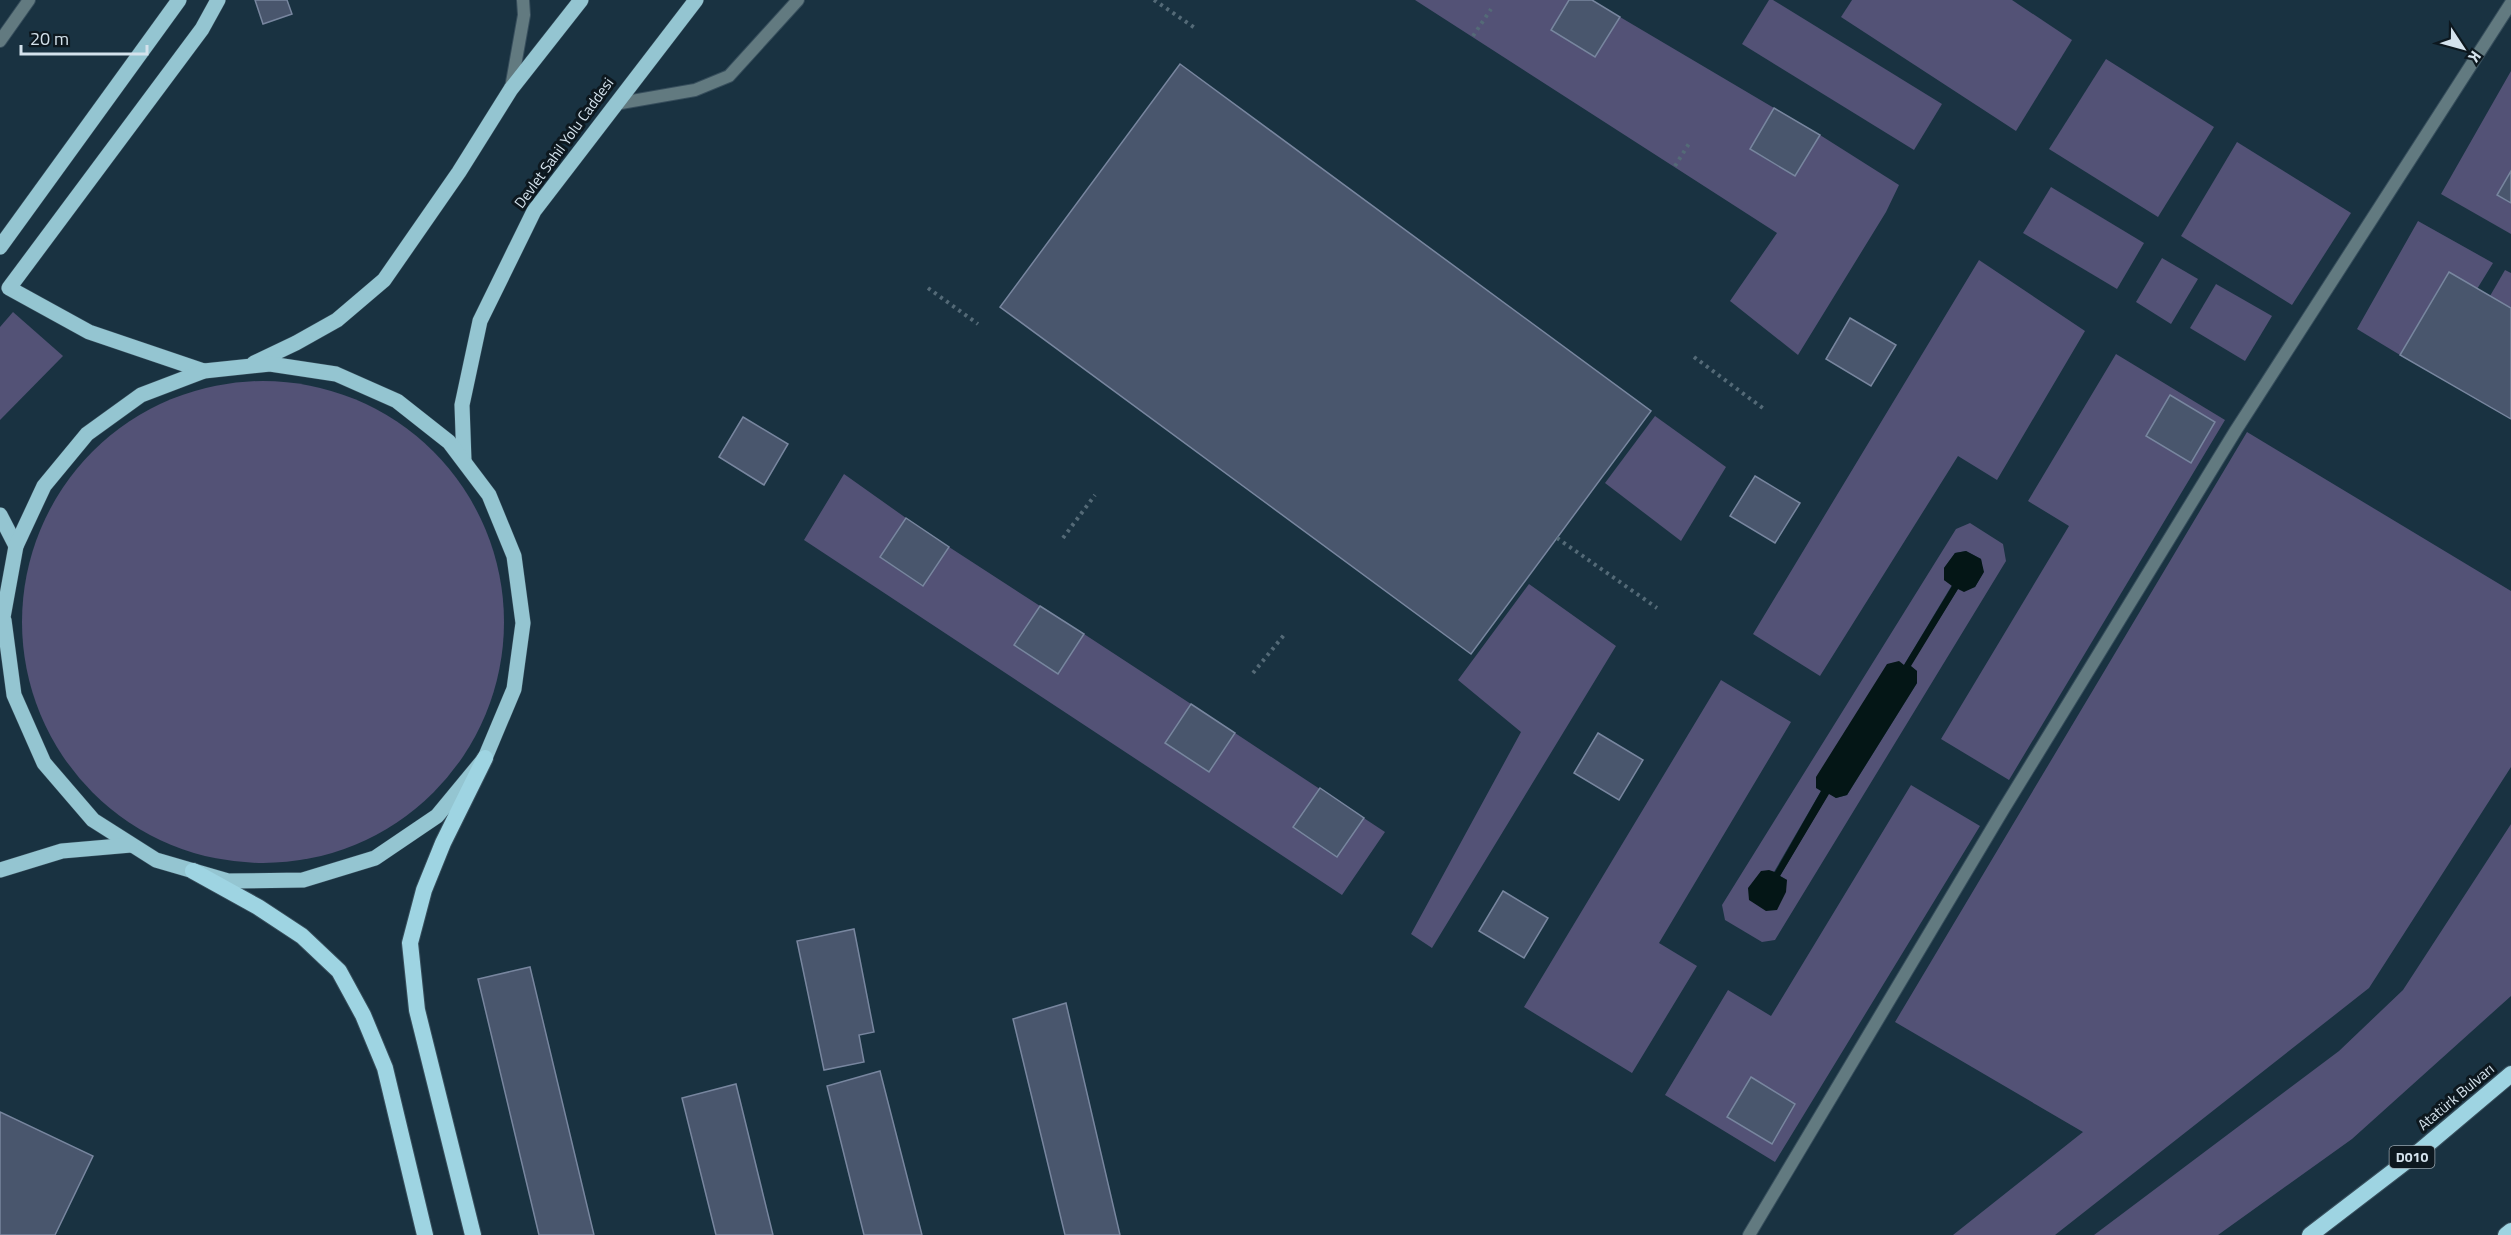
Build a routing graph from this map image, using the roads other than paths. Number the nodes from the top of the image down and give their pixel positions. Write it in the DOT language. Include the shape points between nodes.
graph roads {
  1 [pos="29,0"];
  2 [pos="179,0"];
  3 [pos="218,0"];
  4 [pos="523,0"];
  5 [pos="581,0"];
  6 [pos="696,0"];
  7 [pos="798,0"];
  8 [pos="2511,3"];
  9 [pos="0,40"];
  10 [pos="511,89"];
  11 [pos="615,104"];
  12 [pos="0,247"];
  13 [pos="245,367"];
  14 [pos="204,371"];
  15 [pos="464,461"];
  16 [pos="0,515"];
  17 [pos="16,546"];
  18 [pos="2,627"];
  19 [pos="485,758"];
  20 [pos="131,845"];
  21 [pos="0,870"];
  22 [pos="193,871"];
  23 [pos="2511,1074"];
  24 [pos="2511,1231"];
  25 [pos="425,1235"];
  26 [pos="473,1235"];
  27 [pos="1749,1235"];
  28 [pos="2310,1235"];
  29 [pos="2506,1235"];
  1 -- 9 [label="street"];
  2 -- 12 [label="main road"];
  3 -- 14 [label="main road" via="202,29 9,288 89,332"];
  4 -- 10 [label="street"];
  5 -- 10 [label="main road"];
  6 -- 11 [label="main road, Devlet Sahil Yolu Caddesi"];
  7 -- 11 [label="street" via="729,76 695,90"];
  8 -- 27 [label="street" via="2236,430"];
  10 -- 13 [label="main road" via="384,280 337,320"];
  11 -- 15 [label="main road, Devlet Sahil Yolu Caddesi" via="534,211 480,321 462,405"];
  13 -- 14 [label="main road"];
  13 -- 15 [label="main road" via="270,364 336,374 397,401 449,442"];
  14 -- 17 [label="main road" via="141,395 87,434 44,486"];
  15 -- 19 [label="main road" via="489,495 514,556 523,623 514,689"];
  16 -- 17 [label="main road"];
  17 -- 18 [label="main road"];
  18 -- 20 [label="main road" via="14,695 44,763 93,820"];
  19 -- 22 [label="main road" via="437,816 375,858 303,880 228,881"];
  19 -- 26 [label="highway" via="443,843 424,890 410,943 417,1010"];
  20 -- 21 [label="main road" via="62,851"];
  20 -- 22 [label="main road" via="156,860"];
  22 -- 25 [label="highway" via="302,936 339,971 386,1068"];
  23 -- 28 [label="highway, Atatürk Bulvarı / D010" via="2421,1150"];
  24 -- 29 [label="highway"];
}
